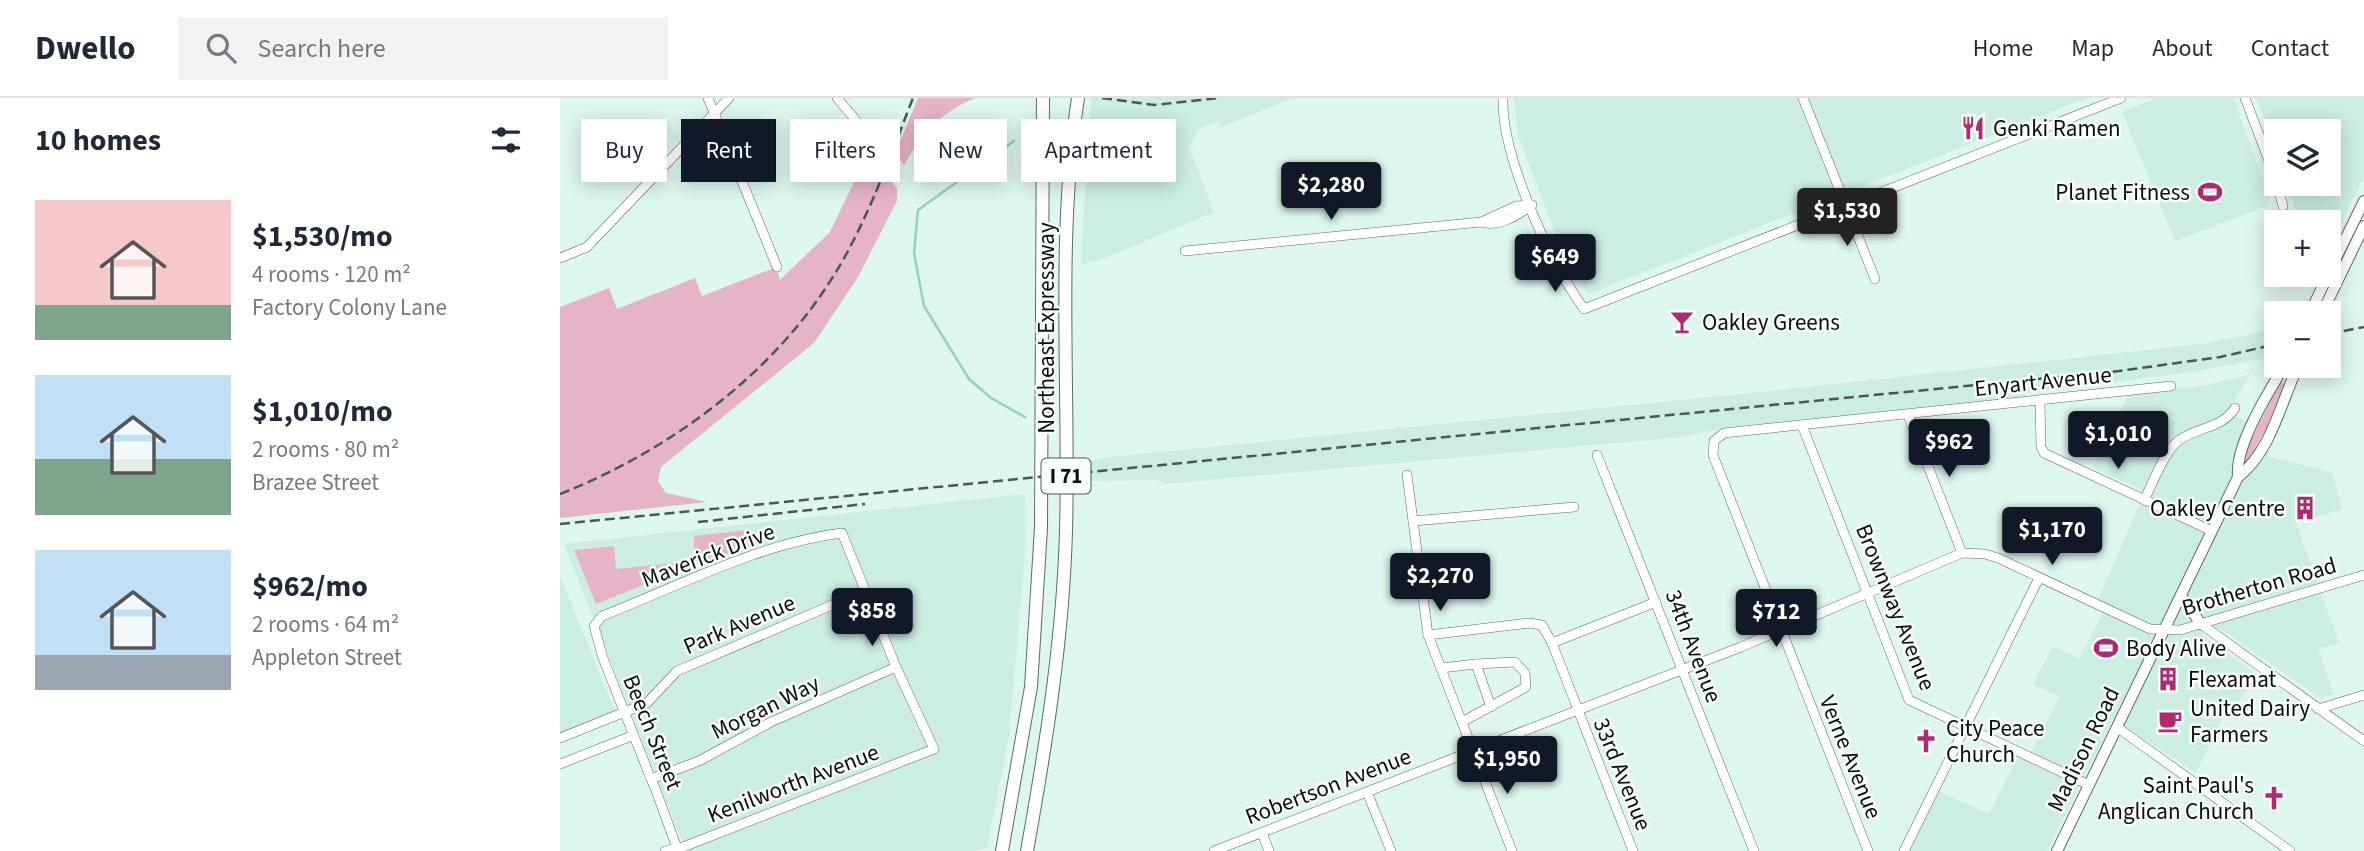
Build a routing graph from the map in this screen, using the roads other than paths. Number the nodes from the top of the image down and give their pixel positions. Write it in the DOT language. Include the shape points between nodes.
graph roads {
  1 [pos="708,98"];
  2 [pos="729,98"];
  3 [pos="837,98"];
  4 [pos="1037,98"];
  5 [pos="1043,98"];
  6 [pos="1078,98"];
  7 [pos="1503,98"];
  8 [pos="1803,98"];
  9 [pos="2121,98"];
  10 [pos="2245,98"];
  11 [pos="715,114"];
  12 [pos="855,119"];
  13 [pos="1039,119"];
  14 [pos="1042,119"];
  15 [pos="2264,148"];
  16 [pos="1041,182"];
  17 [pos="2280,196"];
  18 [pos="2364,201"];
  19 [pos="1532,205"];
  20 [pos="1846,206"];
  21 [pos="2283,206"];
  22 [pos="2364,226"];
  23 [pos="2341,249"];
  24 [pos="1185,251"];
  25 [pos="560,258"];
  26 [pos="777,267"];
  27 [pos="1875,279"];
  28 [pos="2328,301"];
  29 [pos="2278,378"];
  30 [pos="2293,378"];
  31 [pos="2171,386"];
  32 [pos="2040,402"];
  33 [pos="2235,408"];
  34 [pos="1908,415"];
  35 [pos="1802,425"];
  36 [pos="1714,441"];
  37 [pos="1597,455"];
  38 [pos="1407,475"];
  39 [pos="2238,477"];
  40 [pos="2144,500"];
  41 [pos="1574,506"];
  42 [pos="1413,521"];
  43 [pos="2212,531"];
  44 [pos="1962,554"];
  45 [pos="2364,575"];
  46 [pos="2039,578"];
  47 [pos="865,591"];
  48 [pos="1868,593"];
  49 [pos="2181,596"];
  50 [pos="1656,602"];
  51 [pos="2201,624"];
  52 [pos="594,626"];
  53 [pos="2165,630"];
  54 [pos="1781,631"];
  55 [pos="1428,635"];
  56 [pos="1552,643"];
  57 [pos="1476,664"];
  58 [pos="896,667"];
  59 [pos="1441,668"];
  60 [pos="1682,670"];
  61 [pos="2364,695"];
  62 [pos="1491,707"];
  63 [pos="2318,709"];
  64 [pos="1577,710"];
  65 [pos="625,713"];
  66 [pos="1462,722"];
  67 [pos="1965,727"];
  68 [pos="2118,728"];
  69 [pos="634,735"];
  70 [pos="560,738"];
  71 [pos="2364,741"];
  72 [pos="1474,751"];
  73 [pos="560,764"];
  74 [pos="652,779"];
  75 [pos="2089,785"];
  76 [pos="1367,792"];
  77 [pos="1262,833"];
  78 [pos="678,850"];
  79 [pos="665,851"];
  80 [pos="1002,851"];
  81 [pos="1027,851"];
  82 [pos="1214,851"];
  83 [pos="1269,851"];
  84 [pos="1391,851"];
  85 [pos="1512,851"];
  86 [pos="1633,851"];
  87 [pos="1754,851"];
  88 [pos="1868,851"];
  89 [pos="1904,851"];
  90 [pos="2057,851"];
  91 [pos="2290,851"];
  1 -- 11 [label="street"];
  2 -- 11 [label="street"];
  3 -- 12 [label="street"];
  4 -- 13 [label="highway"];
  5 -- 14 [label="highway, Northeast Expressway / I 71"];
  6 -- 81 [label="highway, Northeast Expressway / I 71" via="1065,306 1063,614"];
  7 -- 19 [label="street" via="1508,146"];
  8 -- 20 [label="street"];
  9 -- 20 [label="street"];
  10 -- 15 [label="street"];
  11 -- 25 [label="street" via="587,247"];
  11 -- 26 [label="street"];
  16 -- 80 [label="highway, Northeast Expressway / I 71" via="1043,426 1038,600 1031,687"];
  17 -- 21 [label="street"];
  18 -- 23 [label="main road"];
  19 -- 20 [label="street" via="1553,262 1584,309"];
  19 -- 24 [label="street" via="1488,224"];
  20 -- 27 [label="street"];
  22 -- 28 [label="main road"];
  29 -- 39 [label="main road, Madison Road" via="2249,434 2237,466"];
  30 -- 39 [label="main road, Madison Road" via="2271,429"];
  31 -- 32 [label="street, Enyart Avenue"];
  32 -- 34 [label="street, Enyart Avenue"];
  32 -- 40 [label="street" via="2044,453"];
  33 -- 40 [label="street" via="2219,423 2173,446"];
  34 -- 35 [label="street, Enyart Avenue"];
  34 -- 44 [label="street"];
  35 -- 36 [label="street, Enyart Avenue" via="1724,433"];
  35 -- 48 [label="street, Brownway Avenue"];
  36 -- 54 [label="street, Verne Avenue" via="1713,455"];
  37 -- 50 [label="street, 34th Avenue"];
  38 -- 42 [label="street"];
  39 -- 43 [label="main road, Madison Road"];
  40 -- 43 [label="street"];
  41 -- 42 [label="street"];
  42 -- 55 [label="street"];
  43 -- 49 [label="main road, Madison Road"];
  44 -- 46 [label="street" via="1985,554"];
  44 -- 48 [label="street, Robertson Avenue"];
  45 -- 51 [label="street, Brotherton Road"];
  46 -- 53 [label="street" via="2150,629"];
  46 -- 67 [label="street"];
  47 -- 52 [label="street, Maverick Drive" via="842,533 812,537 741,561 602,616"];
  47 -- 58 [label="street"];
  47 -- 65 [label="street, Park Avenue" via="677,671 653,698"];
  48 -- 54 [label="street, Robertson Avenue"];
  48 -- 67 [label="street, Brownway Avenue" via="1909,701"];
  49 -- 51 [label="main road"];
  49 -- 53 [label="main road, Madison Road"];
  50 -- 56 [label="street"];
  50 -- 60 [label="street, 34th Avenue"];
  51 -- 53 [label="street, Brotherton Road"];
  51 -- 63 [label="street"];
  52 -- 65 [label="street, Beech Street"];
  53 -- 68 [label="main road, Madison Road"];
  54 -- 60 [label="street, Robertson Avenue"];
  54 -- 88 [label="street, Verne Avenue"];
  55 -- 56 [label="street" via="1536,623"];
  55 -- 59 [label="street"];
  56 -- 64 [label="street, 33rd Avenue"];
  57 -- 59 [label="street"];
  57 -- 62 [label="street"];
  57 -- 62 [label="street" via="1510,661 1525,673 1526,687"];
  58 -- 74 [label="street, Morgan Way"];
  58 -- 78 [label="street, Kenilworth Avenue" via="934,748"];
  59 -- 66 [label="street"];
  60 -- 64 [label="street, Robertson Avenue"];
  60 -- 87 [label="street, 34th Avenue"];
  61 -- 63 [label="street"];
  62 -- 66 [label="street"];
  63 -- 71 [label="street"];
  64 -- 72 [label="street, Robertson Avenue"];
  64 -- 86 [label="street, 33rd Avenue"];
  65 -- 69 [label="street, Beech Street"];
  65 -- 70 [label="street, Park Avenue"];
  66 -- 72 [label="street"];
  67 -- 75 [label="street, Brownway Avenue"];
  67 -- 89 [label="street"];
  68 -- 75 [label="main road, Madison Road"];
  68 -- 91 [label="street"];
  69 -- 73 [label="street"];
  69 -- 74 [label="street, Beech Street"];
  72 -- 76 [label="street, Robertson Avenue"];
  72 -- 85 [label="street"];
  74 -- 78 [label="street, Beech Street"];
  75 -- 90 [label="main road, Madison Road"];
  76 -- 77 [label="street, Robertson Avenue"];
  76 -- 84 [label="street"];
  77 -- 82 [label="street, Robertson Avenue"];
  77 -- 83 [label="street"];
  78 -- 79 [label="street, Kenilworth Avenue"];
}
